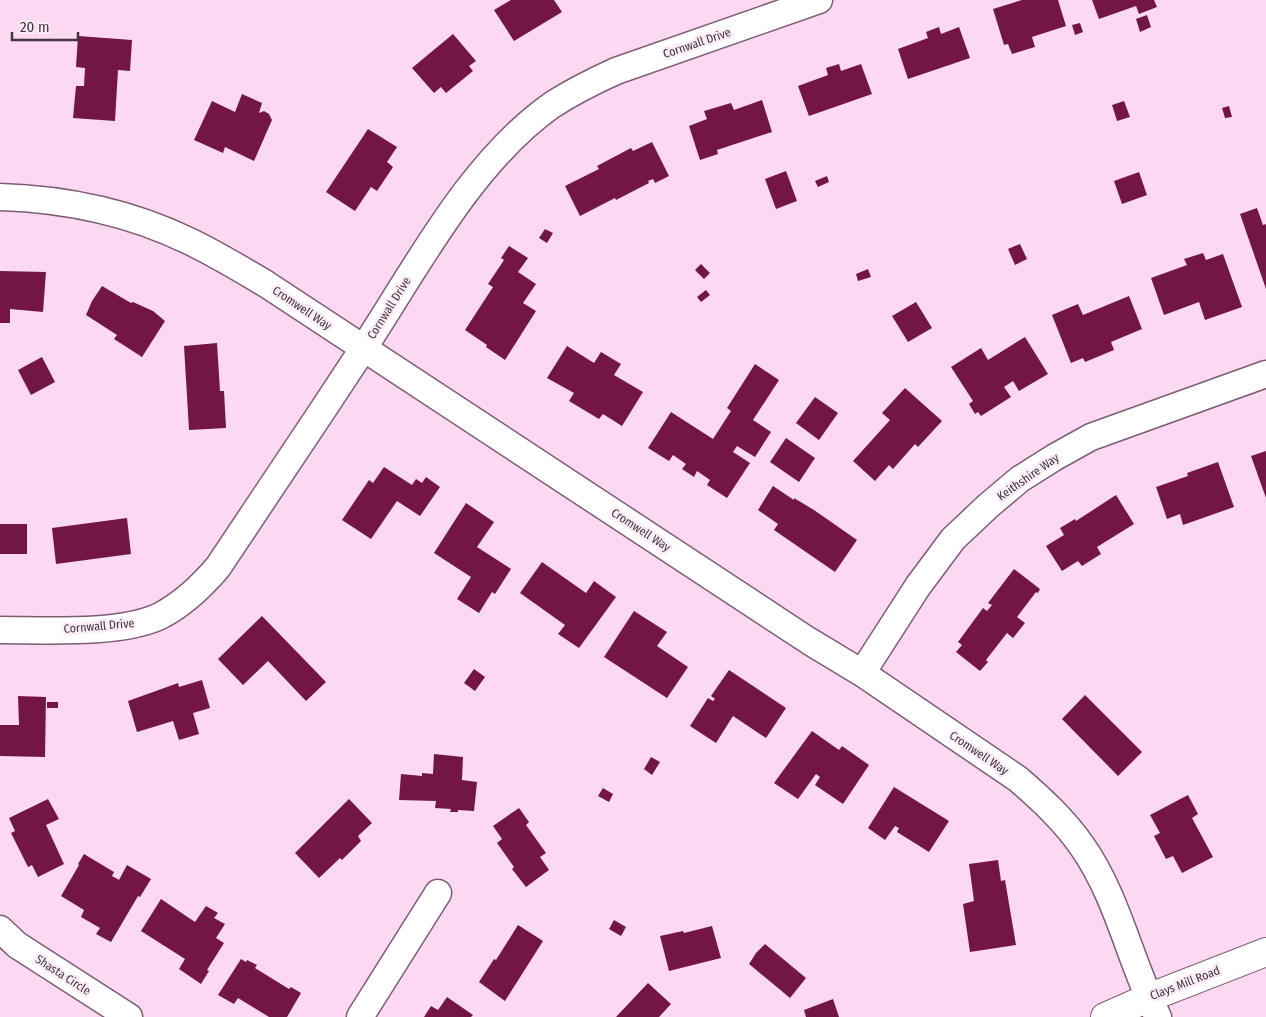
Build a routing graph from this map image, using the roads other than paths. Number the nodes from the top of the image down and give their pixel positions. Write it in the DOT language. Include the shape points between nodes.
graph roads {
  1 [pos="819,0"];
  2 [pos="0,197"];
  3 [pos="363,349"];
  4 [pos="1266,374"];
  5 [pos="0,630"];
  6 [pos="862,673"];
  7 [pos="438,893"];
  8 [pos="0,929"];
  9 [pos="1266,952"];
  10 [pos="1153,1007"];
  11 [pos="130,1017"];
  12 [pos="360,1017"];
  13 [pos="1105,1017"];
  1 -- 3 [label="street, Cornwall Drive" via="616,71 552,106 492,160 465,194"];
  2 -- 3 [label="street, Cromwell Way" via="79,206 124,216 163,230 224,259"];
  3 -- 5 [label="street, Cornwall Drive" via="218,567 183,602 158,616 130,625"];
  3 -- 6 [label="street, Cromwell Way"];
  4 -- 6 [label="street, Keithshire Way" via="1092,437 1020,479 953,539 918,586"];
  6 -- 10 [label="street, Cromwell Way" via="1018,779 1061,821 1082,846 1110,899"];
  7 -- 12 [label="street"];
  8 -- 11 [label="street, Shasta Circle" via="17,945"];
  9 -- 10 [label="main road, Clays Mill Road"];
  10 -- 13 [label="main road, Clays Mill Road"];
}
